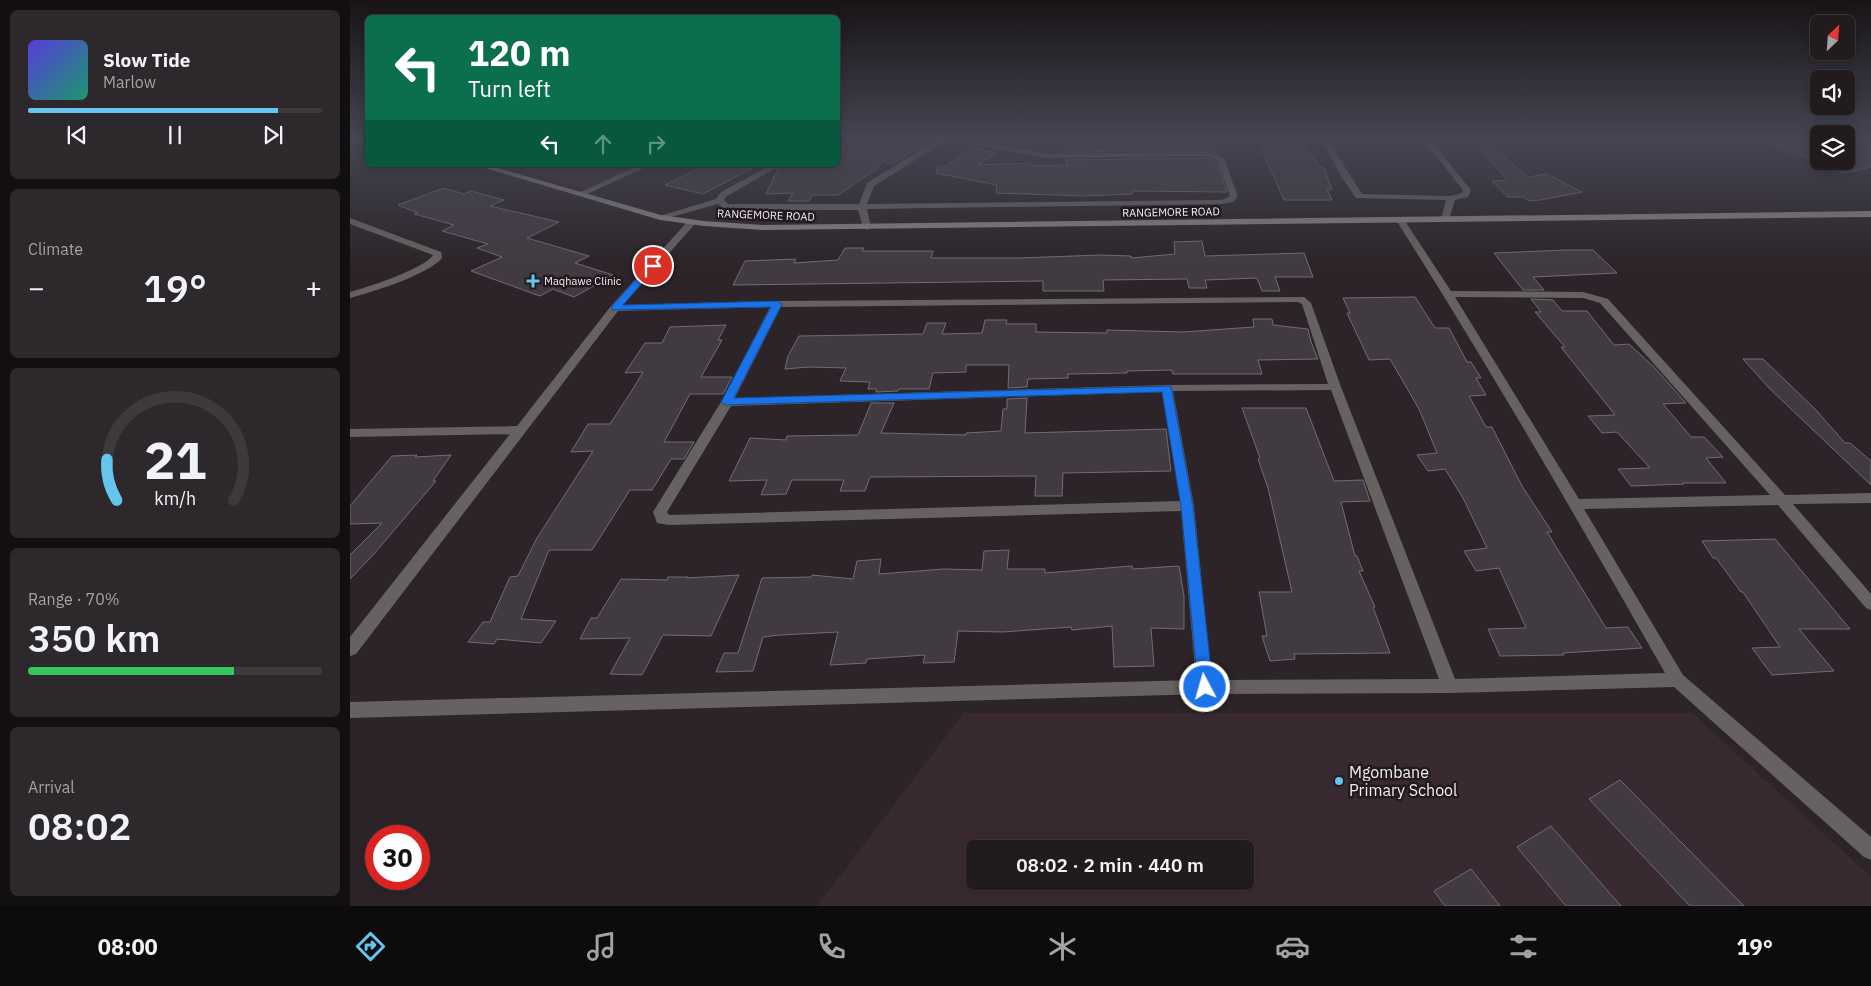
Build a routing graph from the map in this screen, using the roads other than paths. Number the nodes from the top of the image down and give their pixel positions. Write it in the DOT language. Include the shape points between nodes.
graph roads {
  1 [pos="532,180"];
  2 [pos="611,180"];
  3 [pos="750,180"];
  4 [pos="877,180"];
  5 [pos="1228,180"];
  6 [pos="1348,180"];
  7 [pos="1459,180"];
  8 [pos="580,194"];
  9 [pos="1451,198"];
  10 [pos="720,202"];
  11 [pos="862,207"];
  12 [pos="1871,214"];
  13 [pos="660,217"];
  14 [pos="1445,219"];
  15 [pos="350,220"];
  16 [pos="1400,220"];
  17 [pos="691,223"];
  18 [pos="868,227"];
  19 [pos="1448,294"];
  20 [pos="350,295"];
  21 [pos="777,304"];
  22 [pos="615,308"];
  23 [pos="1167,388"];
  24 [pos="1335,388"];
  25 [pos="726,402"];
  26 [pos="520,430"];
  27 [pos="350,433"];
  28 [pos="1871,498"];
  29 [pos="1782,500"];
  30 [pos="1575,504"];
  31 [pos="1187,506"];
  32 [pos="1871,604"];
  33 [pos="350,649"];
  34 [pos="1678,680"];
  35 [pos="1450,686"];
  36 [pos="1205,687"];
  37 [pos="350,710"];
  38 [pos="1871,850"];
  1 -- 8 [label="street, RANGEMORE ROAD"];
  2 -- 8 [label="street"];
  3 -- 10 [label="street" via="724,194"];
  4 -- 11 [label="street" via="869,187"];
  5 -- 11 [label="street" via="1234,196 1222,202"];
  6 -- 9 [label="street" via="1359,196 1367,198"];
  7 -- 9 [label="street" via="1467,190 1465,195"];
  8 -- 13 [label="street, RANGEMORE ROAD"];
  9 -- 14 [label="street"];
  10 -- 11 [label="street" via="726,206"];
  10 -- 13 [label="street"];
  11 -- 18 [label="street"];
  12 -- 14 [label="street, RANGEMORE ROAD"];
  13 -- 17 [label="street, RANGEMORE ROAD"];
  14 -- 16 [label="street, RANGEMORE ROAD"];
  15 -- 20 [label="street" via="438,254 433,262 404,277"];
  16 -- 18 [label="street, RANGEMORE ROAD"];
  16 -- 19 [label="street"];
  17 -- 18 [label="street, RANGEMORE ROAD" via="778,228"];
  17 -- 22 [label="street"];
  19 -- 29 [label="street" via="1583,295 1604,301"];
  19 -- 30 [label="street"];
  21 -- 22 [label="street"];
  21 -- 24 [label="street" via="1300,299 1306,303"];
  21 -- 25 [label="street"];
  22 -- 26 [label="street"];
  23 -- 24 [label="street"];
  23 -- 25 [label="street"];
  23 -- 31 [label="street"];
  24 -- 35 [label="street"];
  25 -- 31 [label="street" via="660,512 662,518"];
  26 -- 27 [label="street"];
  26 -- 33 [label="street"];
  28 -- 29 [label="street"];
  29 -- 30 [label="street"];
  29 -- 32 [label="street"];
  30 -- 34 [label="street"];
  31 -- 36 [label="street"];
  34 -- 35 [label="street"];
  34 -- 38 [label="street"];
  35 -- 36 [label="street"];
  36 -- 37 [label="street"];
}
